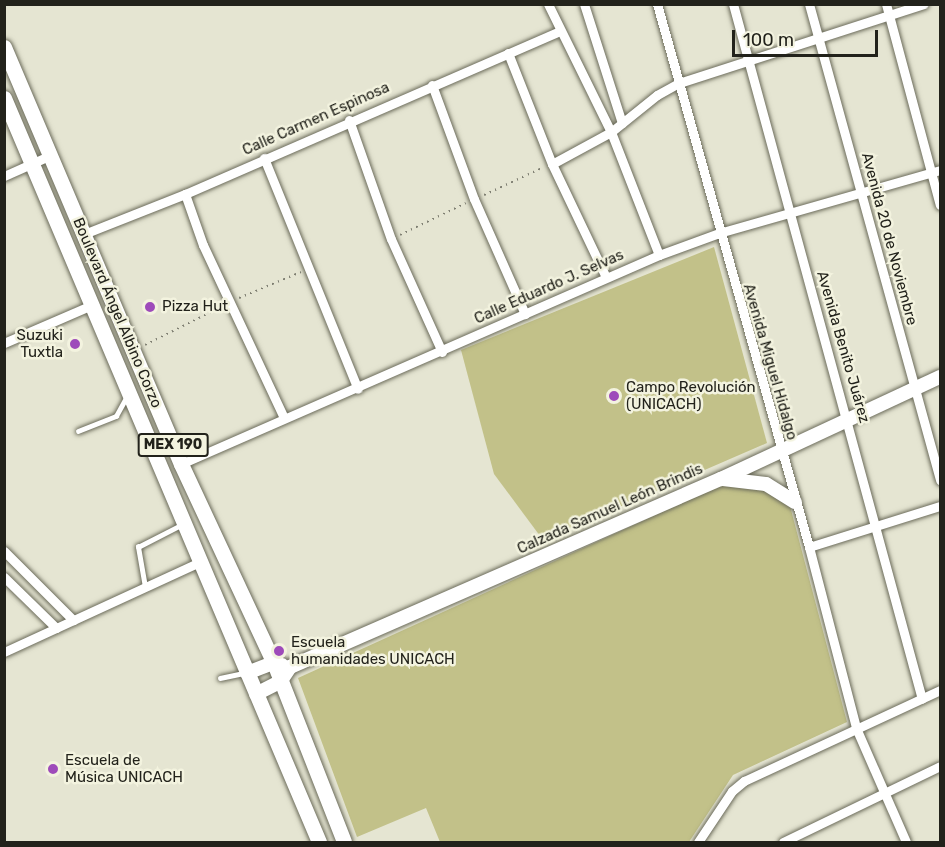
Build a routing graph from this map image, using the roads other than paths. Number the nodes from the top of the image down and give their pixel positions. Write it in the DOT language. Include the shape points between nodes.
graph roads {
  1 [pos="548,4"];
  2 [pos="584,4"];
  3 [pos="657,4"];
  4 [pos="733,4"];
  5 [pos="809,4"];
  6 [pos="886,4"];
  7 [pos="924,4"];
  8 [pos="889,16"];
  9 [pos="560,31"];
  10 [pos="819,39"];
  11 [pos="4,47"];
  12 [pos="508,53"];
  13 [pos="748,60"];
  14 [pos="679,84"];
  15 [pos="432,85"];
  16 [pos="4,98"];
  17 [pos="349,120"];
  18 [pos="622,123"];
  19 [pos="611,132"];
  20 [pos="51,155"];
  21 [pos="264,158"];
  22 [pos="32,164"];
  23 [pos="552,164"];
  24 [pos="936,172"];
  25 [pos="4,176"];
  26 [pos="185,194"];
  27 [pos="861,195"];
  28 [pos="940,205"];
  29 [pos="790,215"];
  30 [pos="719,233"];
  31 [pos="84,234"];
  32 [pos="659,255"];
  33 [pos="606,276"];
  34 [pos="92,305"];
  35 [pos="525,314"];
  36 [pos="4,344"];
  37 [pos="442,351"];
  38 [pos="144,375"];
  39 [pos="940,377"];
  40 [pos="358,389"];
  41 [pos="915,389"];
  42 [pos="128,391"];
  43 [pos="283,416"];
  44 [pos="848,421"];
  45 [pos="78,431"];
  46 [pos="780,452"];
  47 [pos="181,464"];
  48 [pos="721,479"];
  49 [pos="940,480"];
  50 [pos="795,502"];
  51 [pos="940,506"];
  52 [pos="184,523"];
  53 [pos="876,526"];
  54 [pos="809,547"];
  55 [pos="4,551"];
  56 [pos="200,562"];
  57 [pos="4,577"];
  58 [pos="145,587"];
  59 [pos="74,620"];
  60 [pos="56,628"];
  61 [pos="4,652"];
  62 [pos="273,663"];
  63 [pos="290,667"];
  64 [pos="247,673"];
  65 [pos="220,678"];
  66 [pos="280,682"];
  67 [pos="940,690"];
  68 [pos="256,694"];
  69 [pos="922,699"];
  70 [pos="856,728"];
  71 [pos="940,766"];
  72 [pos="881,793"];
  73 [pos="319,843"];
  74 [pos="344,843"];
  75 [pos="698,843"];
  76 [pos="783,843"];
  77 [pos="906,843"];
  1 -- 9 [label="street"];
  2 -- 18 [label="street"];
  3 -- 14 [label="street, Avenida Miguel Hidalgo"];
  4 -- 13 [label="street, Avenida Benito Juárez"];
  5 -- 10 [label="street, Avenida 20 de Noviembre"];
  6 -- 8 [label="street"];
  7 -- 8 [label="street"];
  8 -- 10 [label="street"];
  8 -- 24 [label="street"];
  9 -- 12 [label="street, Calle Carmen Espinosa"];
  9 -- 19 [label="street"];
  10 -- 13 [label="street"];
  10 -- 27 [label="street, Avenida 20 de Noviembre"];
  11 -- 20 [label="main road, Boulevard Ángel Albino Corzo / MEX 190"];
  12 -- 15 [label="street, Calle Carmen Espinosa"];
  12 -- 23 [label="street"];
  13 -- 14 [label="street"];
  13 -- 29 [label="street, Avenida Benito Juárez"];
  14 -- 18 [label="street" via="657,95"];
  14 -- 30 [label="street, Avenida Miguel Hidalgo"];
  15 -- 17 [label="street, Calle Carmen Espinosa"];
  15 -- 35 [label="street" via="474,200"];
  16 -- 22 [label="main road, Boulevard Ángel Albino Corzo / MEX 190"];
  17 -- 21 [label="street, Calle Carmen Espinosa"];
  17 -- 37 [label="street" via="391,239"];
  18 -- 19 [label="street"];
  19 -- 23 [label="street"];
  19 -- 32 [label="street"];
  20 -- 22 [label="street"];
  20 -- 31 [label="main road, Boulevard Ángel Albino Corzo / MEX 190"];
  21 -- 26 [label="street, Calle Carmen Espinosa"];
  21 -- 40 [label="street"];
  22 -- 25 [label="street"];
  22 -- 34 [label="main road, Boulevard Ángel Albino Corzo / MEX 190"];
  23 -- 33 [label="street"];
  24 -- 27 [label="street, Calle Eduardo J. Selvas"];
  24 -- 28 [label="street"];
  26 -- 31 [label="street, Calle Carmen Espinosa"];
  26 -- 43 [label="street" via="203,245"];
  27 -- 29 [label="street, Calle Eduardo J. Selvas"];
  27 -- 41 [label="street, Avenida 20 de Noviembre"];
  29 -- 30 [label="street, Calle Eduardo J. Selvas"];
  29 -- 44 [label="street, Avenida Benito Juárez"];
  30 -- 32 [label="street, Calle Eduardo J. Selvas"];
  30 -- 46 [label="street, Avenida Miguel Hidalgo"];
  31 -- 38 [label="main road, Boulevard Ángel Albino Corzo / MEX 190"];
  32 -- 33 [label="street, Calle Eduardo J. Selvas"];
  33 -- 35 [label="street, Calle Eduardo J. Selvas"];
  34 -- 36 [label="street"];
  34 -- 42 [label="main road, Boulevard Ángel Albino Corzo / MEX 190"];
  35 -- 37 [label="street, Calle Eduardo J. Selvas"];
  37 -- 40 [label="street, Calle Eduardo J. Selvas"];
  38 -- 42 [label="lane"];
  38 -- 47 [label="main road, Boulevard Ángel Albino Corzo / MEX 190"];
  39 -- 41 [label="street, Calzada Samuel León Brindis"];
  40 -- 43 [label="street, Calle Eduardo J. Selvas"];
  41 -- 44 [label="street, Calzada Samuel León Brindis"];
  41 -- 49 [label="street, Avenida 20 de Noviembre"];
  42 -- 45 [label="lane" via="116,416"];
  42 -- 52 [label="main road, Boulevard Ángel Albino Corzo / MEX 190"];
  43 -- 47 [label="street, Calle Eduardo J. Selvas"];
  44 -- 46 [label="street, Calzada Samuel León Brindis"];
  44 -- 53 [label="street, Avenida Benito Juárez"];
  46 -- 48 [label="street, Calzada Samuel León Brindis"];
  46 -- 50 [label="street, Avenida Miguel Hidalgo"];
  47 -- 62 [label="main road, Boulevard Ángel Albino Corzo / MEX 190"];
  48 -- 50 [label="street" via="766,484"];
  48 -- 63 [label="street, Calzada Samuel León Brindis"];
  50 -- 54 [label="street, Avenida Miguel Hidalgo"];
  51 -- 53 [label="street"];
  52 -- 56 [label="main road, Boulevard Ángel Albino Corzo / MEX 190"];
  52 -- 58 [label="lane" via="138,547"];
  53 -- 54 [label="street"];
  53 -- 69 [label="street, Avenida Benito Juárez"];
  54 -- 70 [label="street, Avenida Miguel Hidalgo"];
  55 -- 59 [label="street"];
  56 -- 58 [label="street"];
  56 -- 64 [label="main road, Boulevard Ángel Albino Corzo / MEX 190"];
  57 -- 60 [label="street"];
  58 -- 59 [label="street"];
  59 -- 60 [label="street"];
  60 -- 61 [label="street"];
  62 -- 63 [label="street"];
  62 -- 64 [label="street"];
  62 -- 66 [label="main road, Boulevard Ángel Albino Corzo / MEX 190"];
  63 -- 66 [label="street"];
  64 -- 65 [label="lane"];
  64 -- 68 [label="main road, Boulevard Ángel Albino Corzo / MEX 190"];
  66 -- 68 [label="street"];
  66 -- 74 [label="main road, Boulevard Ángel Albino Corzo / MEX 190"];
  67 -- 69 [label="street"];
  68 -- 73 [label="main road, Boulevard Ángel Albino Corzo / MEX 190"];
  69 -- 70 [label="street"];
  70 -- 72 [label="street, Avenida Miguel Hidalgo"];
  70 -- 75 [label="street" via="744,781"];
  71 -- 72 [label="street"];
  72 -- 76 [label="street"];
  72 -- 77 [label="street, Avenida Miguel Hidalgo"];
}
